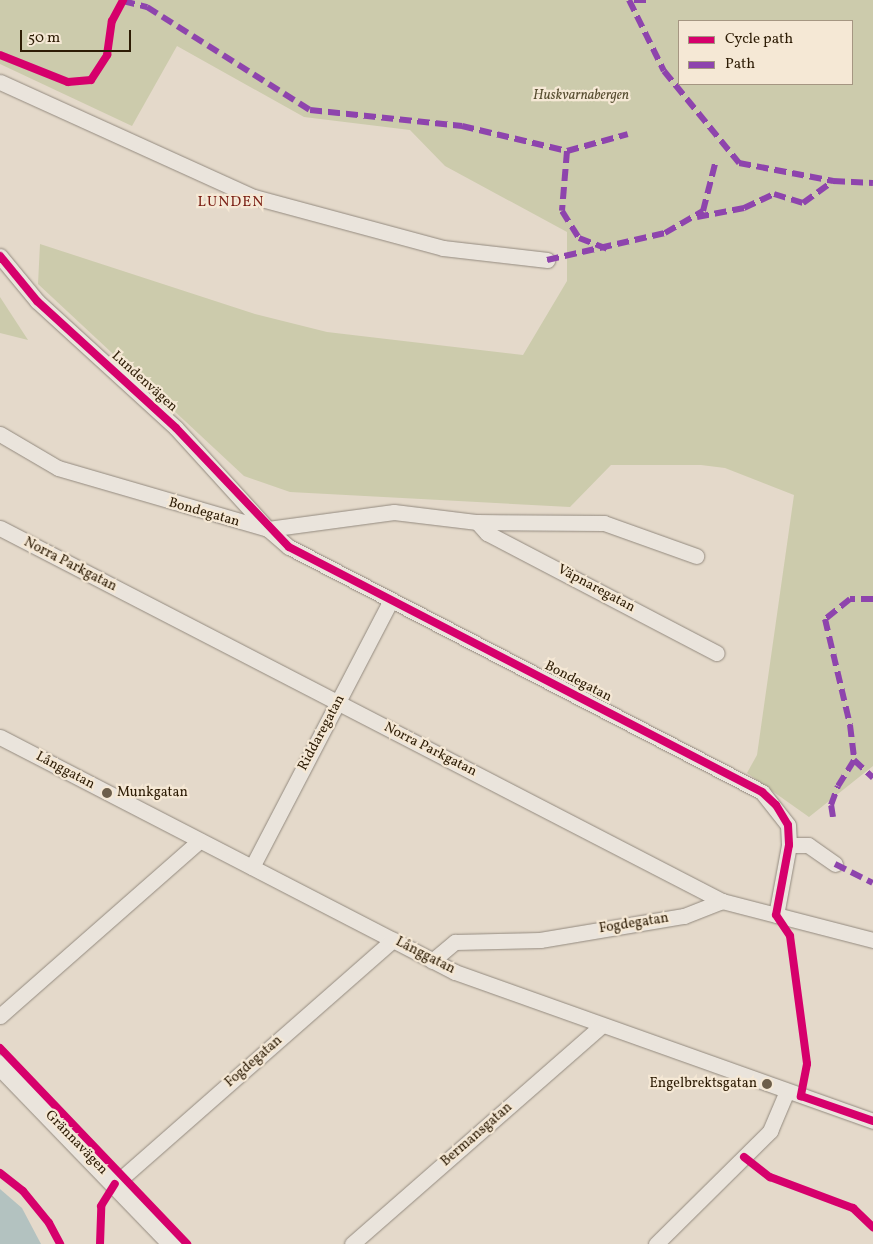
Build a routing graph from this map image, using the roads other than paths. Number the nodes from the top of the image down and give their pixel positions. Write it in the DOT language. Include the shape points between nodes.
graph roads {
  1 [pos="0,82"];
  2 [pos="0,256"];
  3 [pos="547,260"];
  4 [pos="0,434"];
  5 [pos="477,522"];
  6 [pos="0,528"];
  7 [pos="268,529"];
  8 [pos="696,556"];
  9 [pos="391,600"];
  10 [pos="717,653"];
  11 [pos="338,703"];
  12 [pos="0,737"];
  13 [pos="200,840"];
  14 [pos="789,845"];
  15 [pos="835,864"];
  16 [pos="252,867"];
  17 [pos="722,902"];
  18 [pos="776,914"];
  19 [pos="393,940"];
  20 [pos="873,940"];
  21 [pos="432,961"];
  22 [pos="0,1016"];
  23 [pos="601,1026"];
  24 [pos="0,1065"];
  25 [pos="788,1091"];
  26 [pos="873,1121"];
  27 [pos="116,1184"];
  28 [pos="173,1244"];
  29 [pos="352,1244"];
  30 [pos="656,1244"];
  1 -- 3 [label="street" via="254,197 442,248"];
  2 -- 7 [label="street, Lundenvägen" via="37,300 176,428"];
  4 -- 7 [label="street, Bondegatan" via="58,468"];
  5 -- 7 [label="street" via="394,512"];
  5 -- 8 [label="street" via="604,523"];
  5 -- 10 [label="street, Väpnaregatan" via="487,533"];
  6 -- 11 [label="street, Norra Parkgatan"];
  7 -- 9 [label="street, Bondegatan" via="289,546"];
  9 -- 11 [label="street, Riddaregatan"];
  9 -- 14 [label="street, Bondegatan" via="762,792 788,824"];
  11 -- 16 [label="street, Riddaregatan"];
  11 -- 17 [label="street, Norra Parkgatan"];
  12 -- 13 [label="street, Långgatan"];
  13 -- 16 [label="street, Långgatan"];
  13 -- 22 [label="street"];
  14 -- 15 [label="street" via="808,845"];
  14 -- 18 [label="street, Bondegatan"];
  16 -- 19 [label="street, Långgatan"];
  17 -- 18 [label="street, Norra Parkgatan"];
  17 -- 21 [label="street, Fogdegatan" via="684,916 540,940 455,942"];
  18 -- 20 [label="street, Norra Parkgatan"];
  19 -- 21 [label="street, Långgatan"];
  19 -- 27 [label="street, Fogdegatan"];
  21 -- 23 [label="street, Långgatan"];
  23 -- 25 [label="street, Långgatan"];
  23 -- 29 [label="street, Bermansgatan"];
  24 -- 27 [label="main road, Grännavägen"];
  25 -- 26 [label="street, Långgatan"];
  25 -- 30 [label="street" via="770,1131"];
  27 -- 28 [label="main road, Grännavägen"];
}
